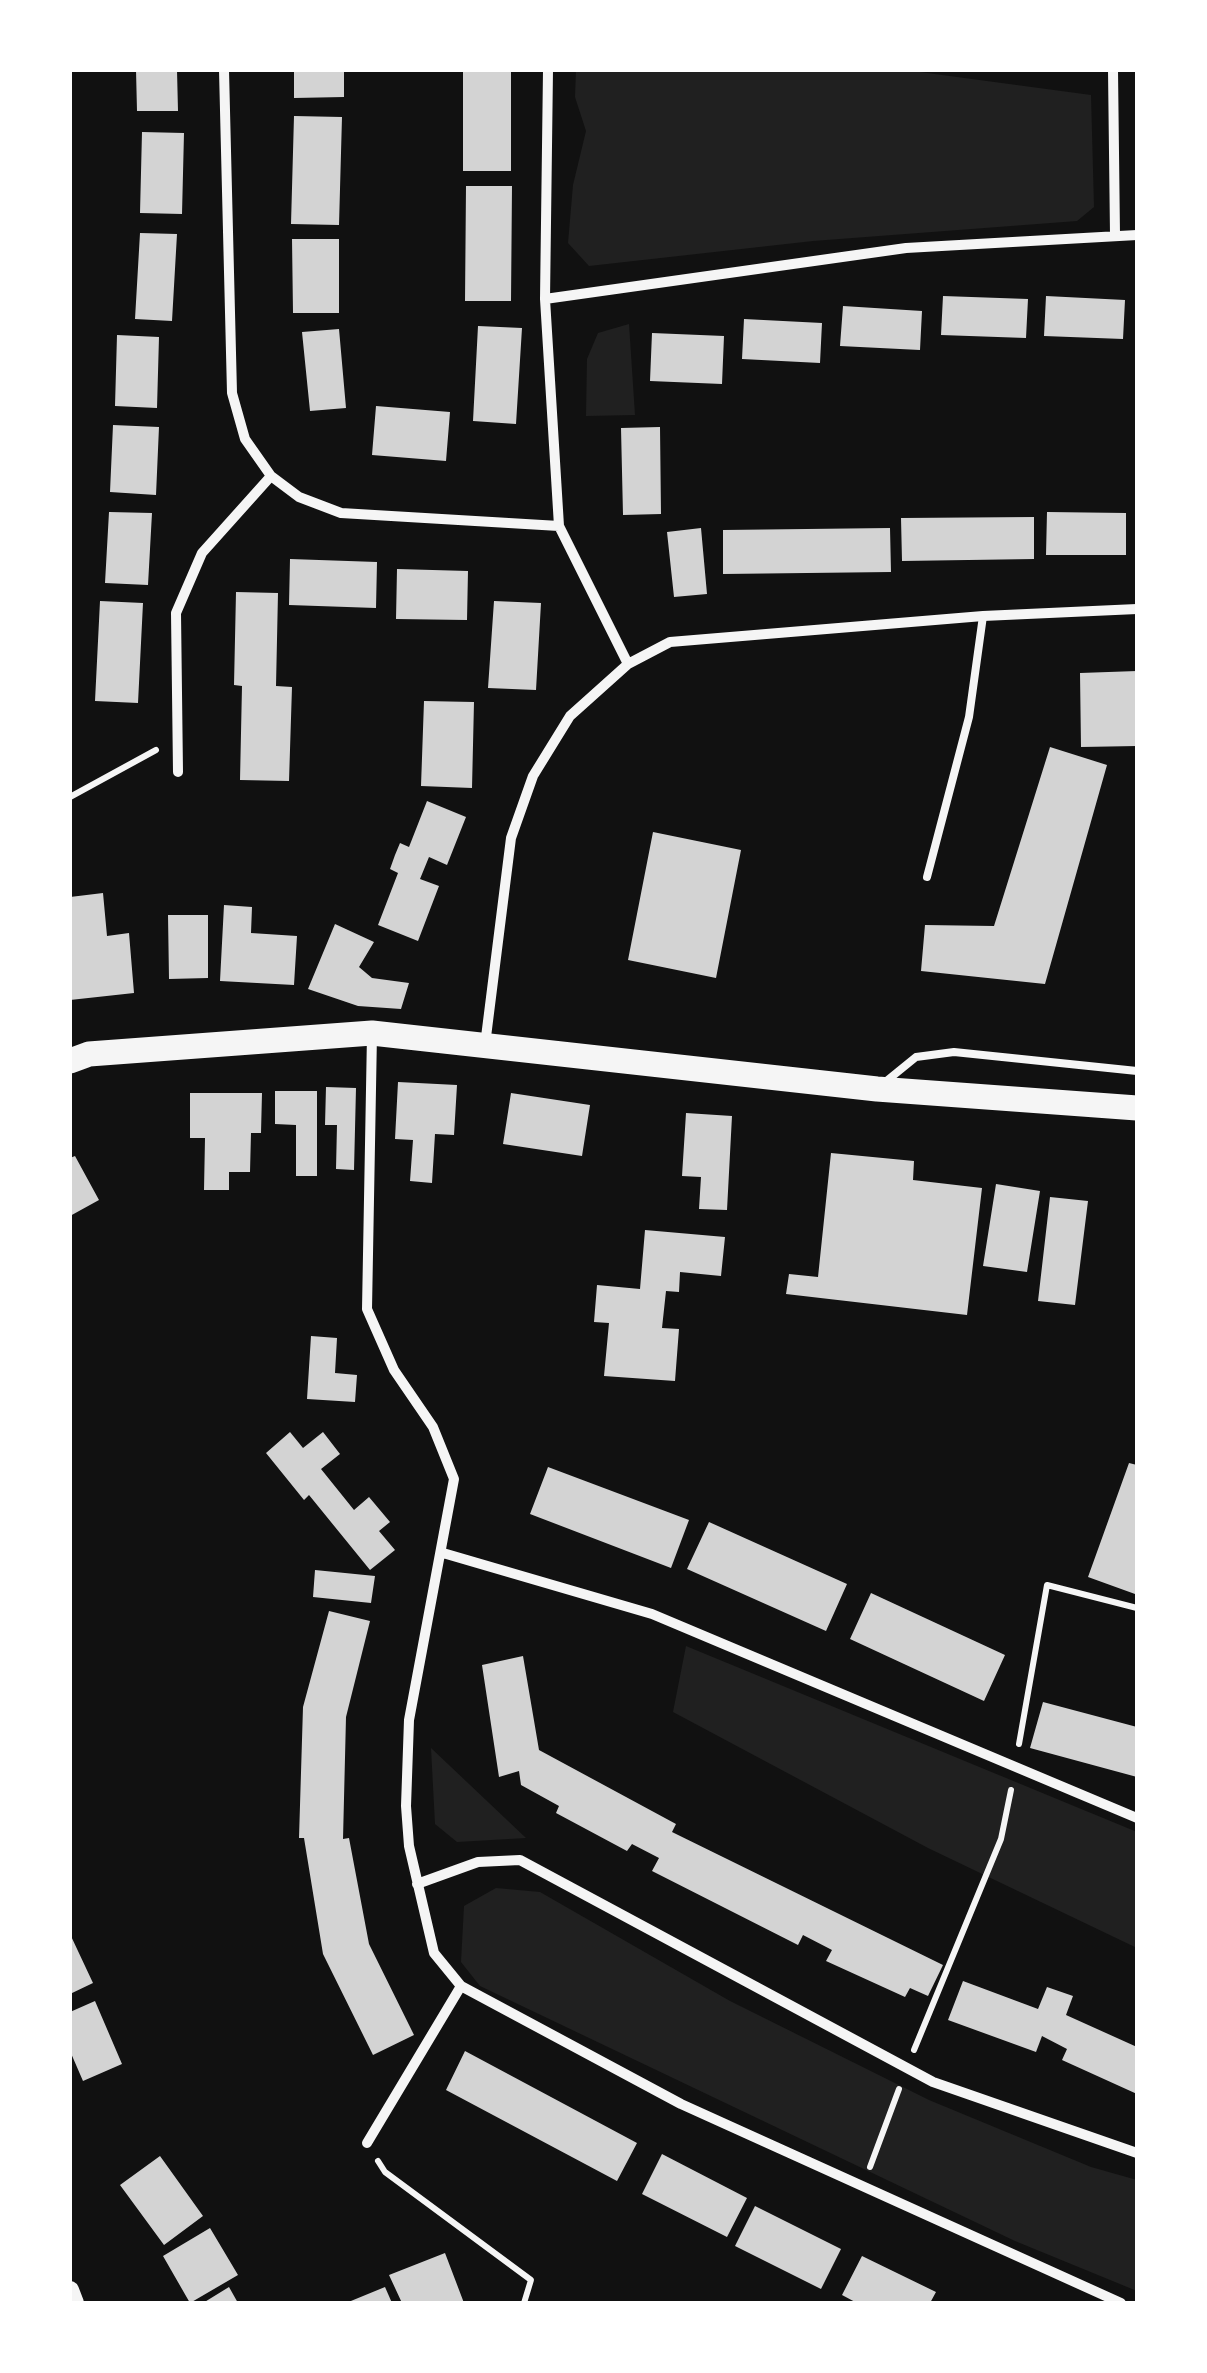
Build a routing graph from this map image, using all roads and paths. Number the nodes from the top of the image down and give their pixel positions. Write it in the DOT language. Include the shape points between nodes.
graph roads {
  1 [pos="224,70"];
  2 [pos="548,70"];
  3 [pos="1114,70"];
  4 [pos="1115,235"];
  5 [pos="1137,235"];
  6 [pos="545,300"];
  7 [pos="271,476"];
  8 [pos="559,526"];
  9 [pos="1137,609"];
  10 [pos="983,616"];
  11 [pos="628,664"];
  12 [pos="178,738"];
  13 [pos="178,772"];
  14 [pos="70,797"];
  15 [pos="927,878"];
  16 [pos="372,1033"];
  17 [pos="485,1046"];
  18 [pos="70,1061"];
  19 [pos="1137,1071"];
  20 [pos="877,1089"];
  21 [pos="1137,1108"];
  22 [pos="443,1553"];
  23 [pos="1137,1608"];
  24 [pos="1015,1770"];
  25 [pos="1137,1818"];
  26 [pos="417,1884"];
  27 [pos="461,1986"];
  28 [pos="906,2068"];
  29 [pos="367,2143"];
  30 [pos="1137,2153"];
  31 [pos="862,2187"];
  32 [pos="70,2290"];
  33 [pos="1092,2298"];
  34 [pos="74,2303"];
  35 [pos="524,2303"];
  36 [pos="1121,2303"];
  1 -- 7 [label="street" via="232,394 245,439"];
  2 -- 6 [label="street"];
  3 -- 4 [label="street"];
  4 -- 5 [label="street"];
  4 -- 6 [label="street" via="906,248"];
  6 -- 8 [label="street"];
  7 -- 8 [label="street" via="299,497 341,513"];
  7 -- 12 [label="street" via="202,553 176,614"];
  8 -- 11 [label="street"];
  9 -- 10 [label="street"];
  10 -- 11 [label="street" via="670,642"];
  10 -- 15 [label="lane" via="969,717"];
  11 -- 17 [label="street" via="570,716 533,776 511,838"];
  12 -- 13 [label="street"];
  12 -- 14 [label="path"];
  16 -- 17 [label="main road"];
  16 -- 18 [label="main road" via="89,1054"];
  16 -- 22 [label="street" via="367,1309 394,1370 433,1426 454,1479"];
  17 -- 20 [label="main road"];
  19 -- 20 [label="lane" via="954,1052 916,1058"];
  20 -- 21 [label="main road"];
  22 -- 24 [label="street" via="652,1614"];
  22 -- 26 [label="street" via="409,1720 406,1806"];
  23 -- 24 [label="path" via="1047,1586"];
  24 -- 25 [label="street"];
  24 -- 28 [label="path" via="1001,1840"];
  26 -- 27 [label="street" via="434,1953"];
  26 -- 28 [label="street" via="478,1862 520,1860"];
  27 -- 29 [label="street"];
  27 -- 31 [label="street" via="681,2104"];
  28 -- 30 [label="street"];
  28 -- 31 [label="path"];
  29 -- 35 [label="path" via="385,2172 531,2280"];
  31 -- 33 [label="street"];
  32 -- 34 [label="street"];
  33 -- 36 [label="street"];
}
